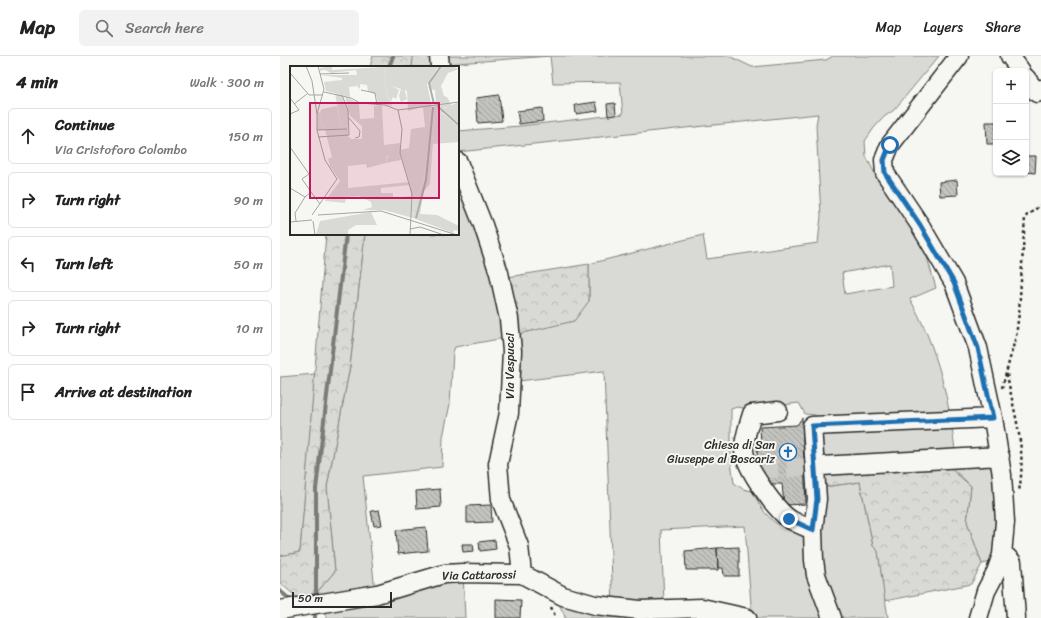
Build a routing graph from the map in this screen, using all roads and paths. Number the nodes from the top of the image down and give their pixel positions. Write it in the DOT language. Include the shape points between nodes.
graph roads {
  1 [pos="439,56"];
  2 [pos="959,56"];
  3 [pos="1010,56"];
  4 [pos="440,66"];
  5 [pos="1019,68"];
  6 [pos="1029,81"];
  7 [pos="1040,94"];
  8 [pos="459,165"];
  9 [pos="1041,205"];
  10 [pos="1007,373"];
  11 [pos="1001,392"];
  12 [pos="778,411"];
  13 [pos="993,418"];
  14 [pos="1000,456"];
  15 [pos="821,466"];
  16 [pos="1019,494"];
  17 [pos="813,530"];
  18 [pos="1002,555"];
  19 [pos="522,574"];
  20 [pos="280,610"];
  21 [pos="645,614"];
  22 [pos="737,617"];
  23 [pos="832,618"];
  24 [pos="978,618"];
  25 [pos="1016,618"];
  1 -- 4 [label="street"];
  2 -- 13 [label="street" via="890,145 884,160 884,170 954,283 978,348"];
  3 -- 5 [label="street"];
  6 -- 7 [label="street"];
  8 -- 19 [label="street, Via Vespucci" via="500,273 509,319 512,351 509,413 498,464 502,500 519,546"];
  9 -- 10 [label="path" via="1025,217 1019,313"];
  10 -- 11 [label="path"];
  10 -- 16 [label="path" via="1022,451 1023,472"];
  12 -- 17 [label="street" via="752,414 744,451 756,470 759,483 789,519"];
  13 -- 14 [label="street"];
  13 -- 17 [label="street" via="812,426 817,499"];
  14 -- 15 [label="street"];
  14 -- 18 [label="street" via="1005,522"];
  17 -- 23 [label="street" via="816,575"];
  18 -- 24 [label="street" via="986,591"];
  18 -- 25 [label="street" via="1012,562"];
  19 -- 20 [label="street, Via Cattarossi" via="444,574 377,594"];
  19 -- 21 [label="street, Via Cattarossi" via="563,596"];
  21 -- 22 [label="street, Via Cattarossi" via="702,608"];
}
